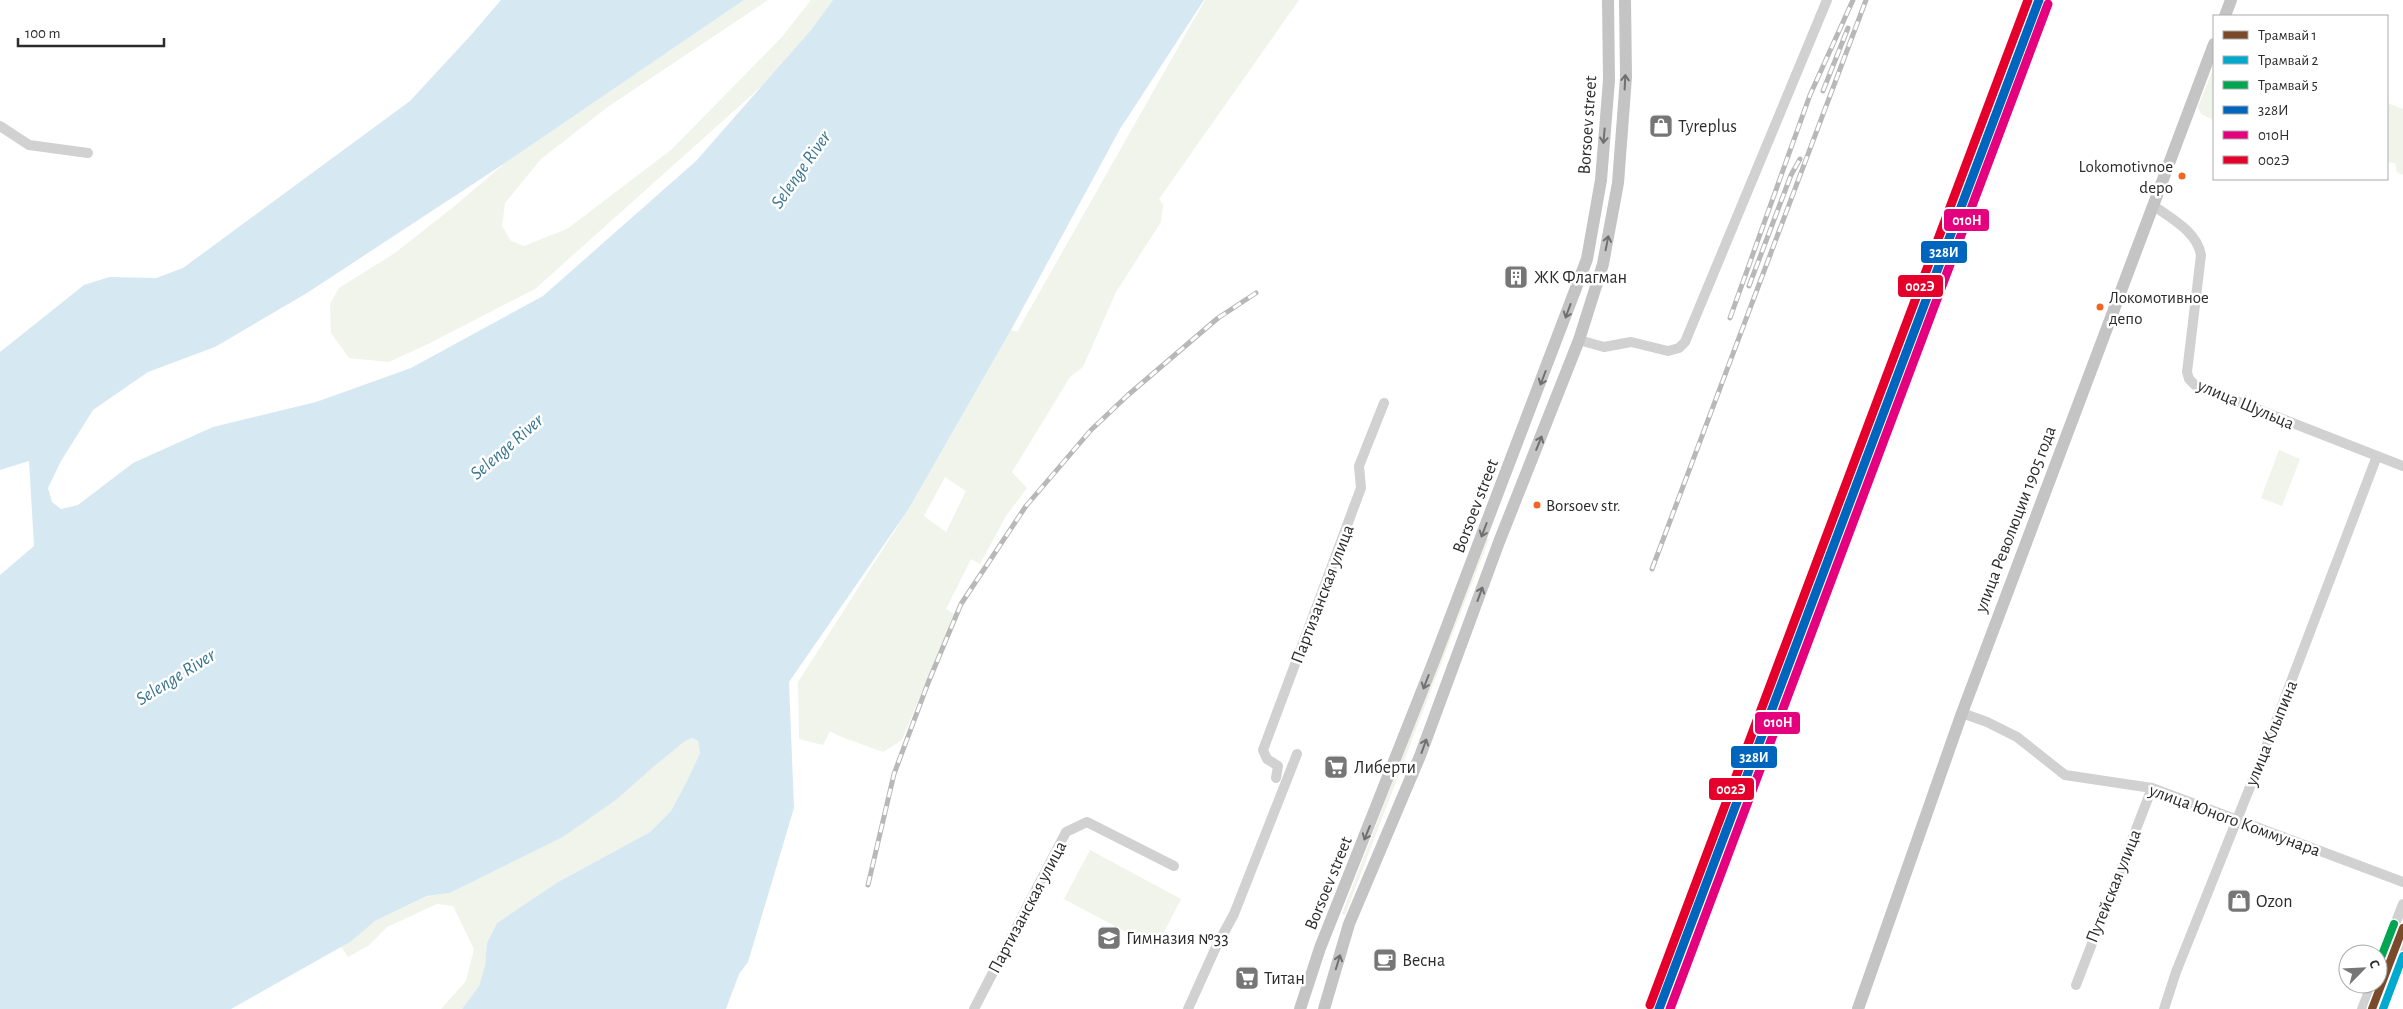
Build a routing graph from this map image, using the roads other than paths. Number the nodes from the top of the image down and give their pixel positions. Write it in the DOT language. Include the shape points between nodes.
graph roads {
  1 [pos="1608,0"];
  2 [pos="1625,0"];
  3 [pos="1827,0"];
  4 [pos="2231,0"];
  5 [pos="2225,15"];
  6 [pos="2213,47"];
  7 [pos="0,126"];
  8 [pos="88,153"];
  9 [pos="2154,206"];
  10 [pos="1560,333"];
  11 [pos="1579,340"];
  12 [pos="1384,403"];
  13 [pos="2378,456"];
  14 [pos="2403,466"];
  15 [pos="1962,713"];
  16 [pos="1297,754"];
  17 [pos="1276,778"];
  18 [pos="2152,788"];
  19 [pos="2235,821"];
  20 [pos="1174,866"];
  21 [pos="2403,882"];
  22 [pos="2403,904"];
  23 [pos="1333,918"];
  24 [pos="1349,924"];
  25 [pos="2403,938"];
  26 [pos="2387,944"];
  27 [pos="2076,985"];
  28 [pos="2368,994"];
  29 [pos="974,1009"];
  30 [pos="1188,1009"];
  31 [pos="1300,1009"];
  32 [pos="1324,1009"];
  33 [pos="1858,1009"];
  34 [pos="2164,1009"];
  35 [pos="2362,1009"];
  36 [pos="2376,1009"];
  1 -- 10 [label="main road, Borsoev street, one-way" via="1609,80 1601,180 1587,260"];
  11 -- 2 [label="main road, Borsoev street, one-way" via="1603,264 1618,183 1626,77"];
  3 -- 11 [label="street" via="1685,342 1668,351 1631,342 1604,347"];
  4 -- 5 [label="main road"];
  6 -- 9 [label="main road, улица Революции 1905 года"];
  7 -- 8 [label="street" via="29,145"];
  9 -- 13 [label="street, улица Шульца" via="2200,245 2187,372 2194,385"];
  9 -- 15 [label="main road, улица Революции 1905 года"];
  10 -- 11 [label="main road"];
  10 -- 23 [label="main road, Borsoev street, one-way"];
  24 -- 11 [label="main road, Borsoev street, one-way" via="1420,756 1499,542"];
  12 -- 17 [label="street, Партизанская улица" via="1359,466 1361,488 1263,750 1267,759 1278,766"];
  13 -- 14 [label="street, улица Шульца"];
  13 -- 19 [label="street, улица Клыпина"];
  15 -- 18 [label="street, улица Юного Коммунара" via="2017,737 2065,775"];
  15 -- 33 [label="main road, улица Революции 1905 года"];
  16 -- 30 [label="street" via="1234,914"];
  18 -- 19 [label="street, улица Юного Коммунара"];
  18 -- 27 [label="street, Путейская улица"];
  19 -- 21 [label="street, улица Юного Коммунара"];
  19 -- 34 [label="street, улица Клыпина"];
  20 -- 29 [label="street, Партизанская улица" via="1087,822 1066,832"];
  22 -- 26 [label="street"];
  23 -- 24 [label="main road"];
  23 -- 31 [label="main road, Borsoev street"];
  32 -- 24 [label="main road, Borsoev street, one-way"];
  25 -- 36 [label="street"];
  28 -- 35 [label="street"];
}
